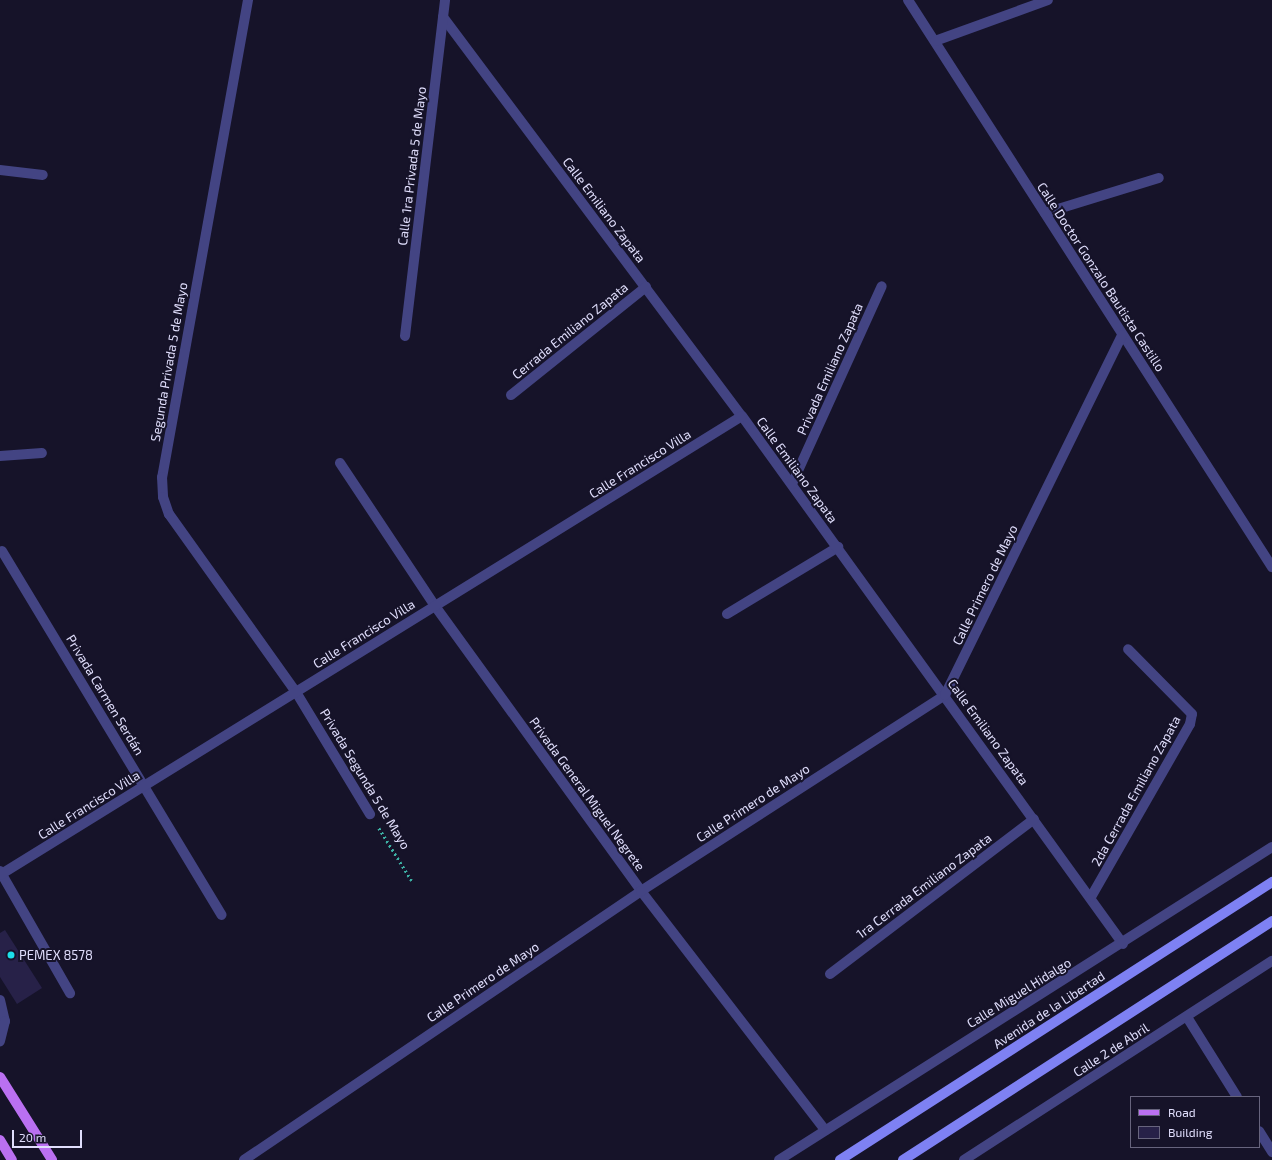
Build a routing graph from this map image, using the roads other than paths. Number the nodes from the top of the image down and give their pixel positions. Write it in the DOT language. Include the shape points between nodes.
graph roads {
  1 [pos="248,0"];
  2 [pos="445,0"];
  3 [pos="908,0"];
  4 [pos="1048,0"];
  5 [pos="443,17"];
  6 [pos="935,41"];
  7 [pos="0,170"];
  8 [pos="44,175"];
  9 [pos="1159,178"];
  10 [pos="1045,213"];
  11 [pos="882,286"];
  12 [pos="646,287"];
  13 [pos="1122,335"];
  14 [pos="405,336"];
  15 [pos="511,395"];
  16 [pos="742,416"];
  17 [pos="42,453"];
  18 [pos="0,456"];
  19 [pos="340,463"];
  20 [pos="792,484"];
  21 [pos="838,547"];
  22 [pos="2,552"];
  23 [pos="1272,567"];
  24 [pos="435,606"];
  25 [pos="728,614"];
  26 [pos="1128,649"];
  27 [pos="296,692"];
  28 [pos="945,695"];
  29 [pos="145,785"];
  30 [pos="370,814"];
  31 [pos="1034,819"];
  32 [pos="1272,847"];
  33 [pos="0,873"];
  34 [pos="1272,882"];
  35 [pos="641,891"];
  36 [pos="1091,897"];
  37 [pos="222,915"];
  38 [pos="1272,921"];
  39 [pos="1123,944"];
  40 [pos="1272,961"];
  41 [pos="830,974"];
  42 [pos="70,992"];
  43 [pos="0,1000"];
  44 [pos="1186,1017"];
  45 [pos="0,1041"];
  46 [pos="0,1077"];
  47 [pos="1236,1096"];
  48 [pos="825,1130"];
  49 [pos="1260,1133"];
  50 [pos="0,1140"];
  51 [pos="1272,1152"];
  52 [pos="12,1160"];
  53 [pos="52,1160"];
  54 [pos="244,1160"];
  55 [pos="779,1160"];
  56 [pos="840,1160"];
  57 [pos="903,1160"];
  58 [pos="964,1160"];
  1 -- 27 [label="street, Segunda Privada 5 de Mayo" via="162,477 162,497 169,514"];
  2 -- 5 [label="street, Calle 1ra Privada 5 de Mayo"];
  3 -- 6 [label="street, Calle Doctor Gonzalo Bautista Castillo"];
  4 -- 6 [label="street"];
  5 -- 12 [label="street, Calle Emiliano Zapata"];
  5 -- 14 [label="street, Calle 1ra Privada 5 de Mayo"];
  6 -- 10 [label="street, Calle Doctor Gonzalo Bautista Castillo"];
  7 -- 8 [label="street"];
  9 -- 10 [label="street"];
  10 -- 13 [label="street, Calle Doctor Gonzalo Bautista Castillo"];
  11 -- 20 [label="street, Privada Emiliano Zapata"];
  12 -- 15 [label="street, Cerrada Emiliano Zapata"];
  12 -- 16 [label="street, Calle Emiliano Zapata"];
  13 -- 23 [label="street, Calle Doctor Gonzalo Bautista Castillo"];
  13 -- 28 [label="street, Calle Primero de Mayo"];
  16 -- 20 [label="street, Calle Emiliano Zapata"];
  16 -- 24 [label="street, Calle Francisco Villa"];
  17 -- 18 [label="street"];
  19 -- 24 [label="street, Privada General Miguel Negrete"];
  20 -- 21 [label="street, Calle Emiliano Zapata"];
  21 -- 25 [label="street"];
  21 -- 28 [label="street, Calle Emiliano Zapata"];
  22 -- 29 [label="street, Privada Carmen Serdán"];
  24 -- 27 [label="street, Calle Francisco Villa"];
  24 -- 35 [label="street, Privada General Miguel Negrete"];
  26 -- 36 [label="street, 2da Cerrada Emiliano Zapata" via="1192,714 1190,724"];
  27 -- 29 [label="street, Calle Francisco Villa"];
  27 -- 30 [label="street, Privada Segunda 5 de Mayo"];
  28 -- 31 [label="street, Calle Emiliano Zapata"];
  28 -- 35 [label="street, Calle Primero de Mayo"];
  29 -- 33 [label="street, Calle Francisco Villa"];
  29 -- 37 [label="street, Privada Carmen Serdán"];
  31 -- 36 [label="street, Calle Emiliano Zapata"];
  31 -- 41 [label="street, 1ra Cerrada Emiliano Zapata"];
  32 -- 39 [label="street, Calle Miguel Hidalgo"];
  33 -- 42 [label="street"];
  34 -- 56 [label="street, Avenida de la Libertad"];
  35 -- 48 [label="street, Privada General Miguel Negrete"];
  35 -- 54 [label="street, Calle Primero de Mayo"];
  36 -- 39 [label="street, Calle Emiliano Zapata"];
  38 -- 57 [label="street"];
  39 -- 48 [label="street, Calle Miguel Hidalgo"];
  40 -- 44 [label="street, Calle 2 de Abril"];
  43 -- 45 [label="street" via="5,1021"];
  44 -- 47 [label="street"];
  44 -- 58 [label="street, Calle 2 de Abril"];
  46 -- 53 [label="main road"];
  48 -- 55 [label="street, Calle Miguel Hidalgo"];
  49 -- 51 [label="street"];
  50 -- 52 [label="main road"];
}
